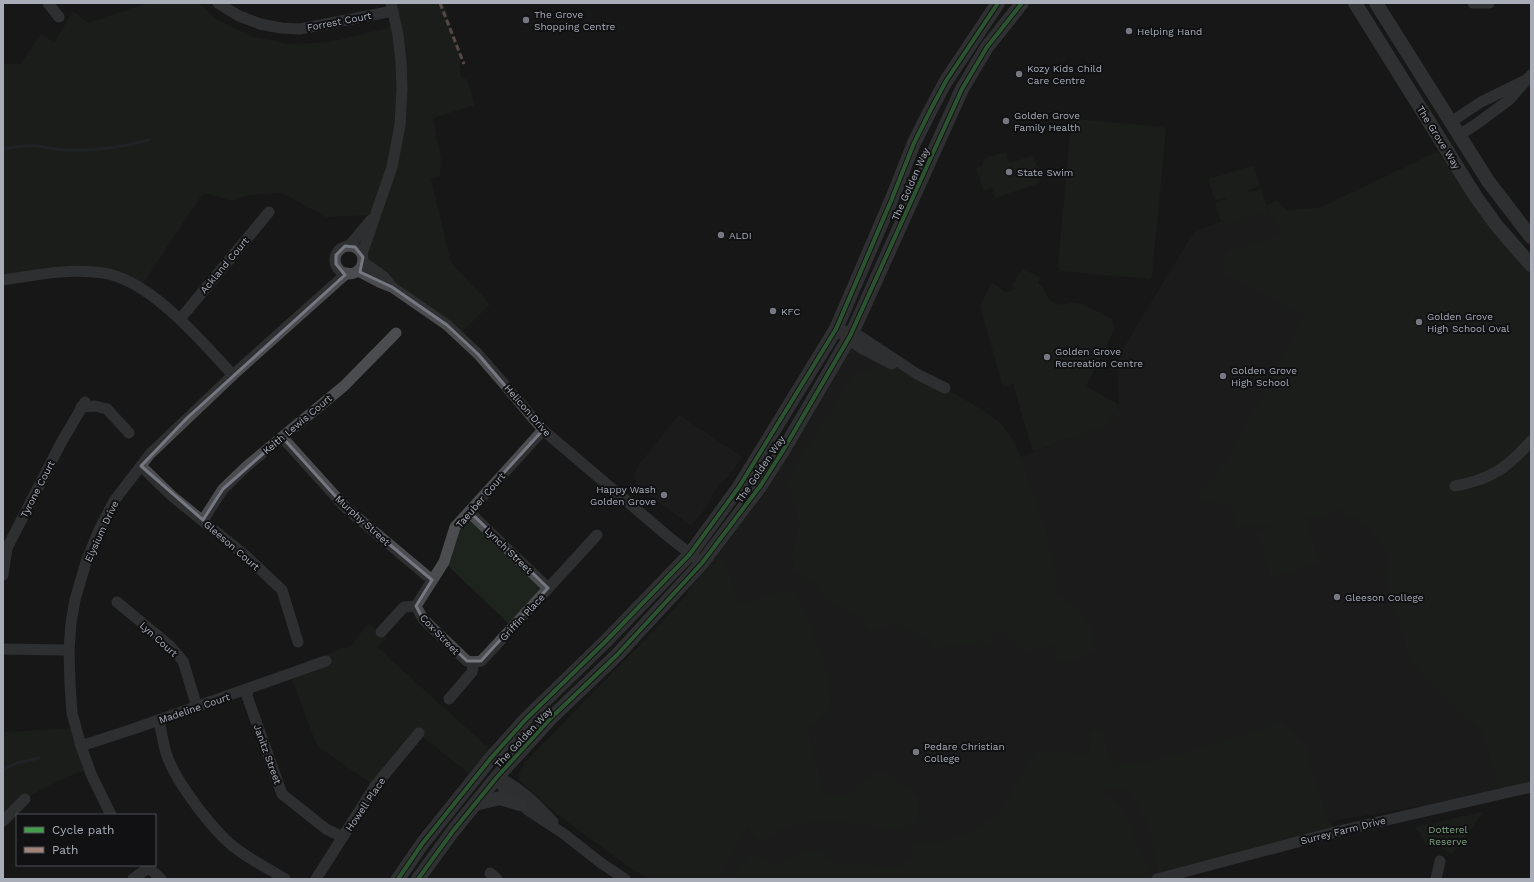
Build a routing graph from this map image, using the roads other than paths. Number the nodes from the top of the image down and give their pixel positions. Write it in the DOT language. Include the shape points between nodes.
graph roads {
  1 [pos="48,3"];
  2 [pos="218,3"];
  3 [pos="1022,3"];
  4 [pos="1350,3"];
  5 [pos="1355,3"];
  6 [pos="1376,3"];
  7 [pos="1473,3"];
  8 [pos="1489,3"];
  9 [pos="392,7"];
  10 [pos="994,8"];
  11 [pos="60,17"];
  12 [pos="1365,18"];
  13 [pos="1007,22"];
  14 [pos="1528,78"];
  15 [pos="962,89"];
  16 [pos="1451,122"];
  17 [pos="1435,132"];
  18 [pos="1459,135"];
  19 [pos="1442,144"];
  20 [pos="269,212"];
  21 [pos="375,215"];
  22 [pos="876,236"];
  23 [pos="1531,237"];
  24 [pos="892,241"];
  25 [pos="350,245"];
  26 [pos="361,262"];
  27 [pos="1531,265"];
  28 [pos="342,271"];
  29 [pos="3,280"];
  30 [pos="180,319"];
  31 [pos="836,329"];
  32 [pos="396,333"];
  33 [pos="850,336"];
  34 [pos="233,375"];
  35 [pos="945,388"];
  36 [pos="543,430"];
  37 [pos="129,433"];
  38 [pos="282,437"];
  39 [pos="1531,441"];
  40 [pos="141,466"];
  41 [pos="1455,486"];
  42 [pos="469,512"];
  43 [pos="203,520"];
  44 [pos="597,535"];
  45 [pos="5,548"];
  46 [pos="690,554"];
  47 [pos="702,563"];
  48 [pos="3,575"];
  49 [pos="432,580"];
  50 [pos="548,588"];
  51 [pos="117,602"];
  52 [pos="418,602"];
  53 [pos="381,632"];
  54 [pos="298,642"];
  55 [pos="3,649"];
  56 [pos="69,650"];
  57 [pos="326,661"];
  58 [pos="474,662"];
  59 [pos="248,689"];
  60 [pos="449,699"];
  61 [pos="197,707"];
  62 [pos="159,720"];
  63 [pos="419,733"];
  64 [pos="81,746"];
  65 [pos="491,758"];
  66 [pos="497,777"];
  67 [pos="1531,787"];
  68 [pos="465,792"];
  69 [pos="25,799"];
  70 [pos="475,804"];
  71 [pos="520,804"];
  72 [pos="111,814"];
  73 [pos="3,821"];
  74 [pos="564,834"];
  75 [pos="343,837"];
  76 [pos="1440,861"];
  77 [pos="147,866"];
  78 [pos="133,879"];
  79 [pos="161,879"];
  80 [pos="285,879"];
  81 [pos="316,879"];
  82 [pos="398,879"];
  83 [pos="418,879"];
  84 [pos="625,879"];
  85 [pos="1157,879"];
  86 [pos="1436,879"];
  1 -- 11 [label="street"];
  2 -- 9 [label="street, Forrest Court" via="239,16 260,24 300,29"];
  3 -- 13 [label="main road, The Golden Way"];
  4 -- 12 [label="main road"];
  5 -- 12 [label="main road, The Grove Way"];
  6 -- 16 [label="main road, The Grove Way"];
  7 -- 8 [label="street"];
  9 -- 21 [label="street" via="401,62 401,113 392,167"];
  10 -- 13 [label="main road"];
  10 -- 22 [label="main road, The Golden Way" via="946,81 930,111"];
  12 -- 17 [label="main road, The Grove Way"];
  13 -- 15 [label="main road, The Golden Way"];
  14 -- 16 [label="street"];
  14 -- 18 [label="street" via="1509,100"];
  15 -- 22 [label="main road" via="920,159 892,218"];
  15 -- 24 [label="main road, The Golden Way"];
  16 -- 17 [label="main road"];
  16 -- 18 [label="main road, The Grove Way"];
  17 -- 19 [label="main road, The Grove Way"];
  18 -- 19 [label="main road"];
  18 -- 23 [label="main road, The Grove Way" via="1498,196"];
  19 -- 27 [label="main road, The Grove Way" via="1486,210"];
  20 -- 30 [label="street, Ackland Court"];
  21 -- 25 [label="street"];
  21 -- 26 [label="street"];
  22 -- 24 [label="main road"];
  22 -- 31 [label="main road, The Golden Way"];
  24 -- 33 [label="main road, The Golden Way"];
  25 -- 26 [label="street" via="355,247"];
  25 -- 28 [label="street" via="338,251 335,260"];
  26 -- 28 [label="street" via="352,273"];
  26 -- 36 [label="street, Helicon Drive" via="378,282 392,287 447,325 505,385"];
  28 -- 34 [label="street, Elysium Drive" via="318,299"];
  29 -- 30 [label="street" via="57,272 104,273 124,279 148,293"];
  30 -- 34 [label="street"];
  31 -- 33 [label="street"];
  31 -- 46 [label="main road, The Golden Way" via="739,487"];
  32 -- 38 [label="street, Keith Lewis Court" via="344,386"];
  33 -- 35 [label="street" via="861,337 917,374"];
  33 -- 47 [label="main road, The Golden Way" via="761,485"];
  34 -- 40 [label="street, Elysium Drive" via="171,433"];
  36 -- 42 [label="street, Taeuber Court"];
  36 -- 46 [label="street, Helicon Drive"];
  37 -- 45 [label="street, Tyrone Court" via="107,409 83,404"];
  38 -- 43 [label="street, Keith Lewis Court" via="223,489"];
  38 -- 49 [label="street, Murphy Street" via="346,508"];
  39 -- 41 [label="street" via="1495,474 1479,481"];
  40 -- 43 [label="street, Gleeson Court" via="172,496"];
  40 -- 56 [label="street, Elysium Drive" via="114,501 86,562 75,600"];
  42 -- 49 [label="street, Taeuber Court" via="455,528 444,562"];
  42 -- 50 [label="street, Lynch Street"];
  43 -- 54 [label="street, Gleeson Court" via="282,590"];
  44 -- 50 [label="street, Griffin Place"];
  45 -- 48 [label="street, Tyrone Court"];
  46 -- 47 [label="street, Helicon Drive"];
  46 -- 65 [label="main road, The Golden Way" via="526,719"];
  47 -- 66 [label="main road, The Golden Way" via="617,655 551,718"];
  49 -- 52 [label="street, Taeuber Court"];
  50 -- 58 [label="street, Griffin Place" via="486,656"];
  51 -- 61 [label="street, Lyn Court" via="170,646 183,661"];
  52 -- 53 [label="street" via="404,607"];
  52 -- 58 [label="street, Cox Street" via="423,619 467,661"];
  55 -- 56 [label="street"];
  56 -- 64 [label="street, Elysium Drive" via="72,713"];
  57 -- 59 [label="street, Madeline Court" via="306,665"];
  58 -- 60 [label="street" via="472,672"];
  59 -- 61 [label="street, Madeline Court"];
  59 -- 75 [label="street, Janitz Street" via="248,696 282,794 326,829"];
  61 -- 62 [label="street, Madeline Court"];
  62 -- 64 [label="street, Madeline Court"];
  62 -- 80 [label="street" via="166,753 175,772 200,810 238,850"];
  63 -- 75 [label="street, Howell Place" via="381,778"];
  64 -- 72 [label="street, Elysium Drive"];
  65 -- 66 [label="main road"];
  65 -- 68 [label="main road, The Golden Way"];
  66 -- 68 [label="main road"];
  66 -- 70 [label="main road, The Golden Way"];
  66 -- 71 [label="street" via="506,792"];
  66 -- 74 [label="street" via="513,785 536,804"];
  67 -- 85 [label="street, Surrey Farm Drive" via="1339,831"];
  68 -- 82 [label="main road, The Golden Way" via="422,844"];
  69 -- 73 [label="street"];
  70 -- 71 [label="main road" via="500,798"];
  70 -- 83 [label="main road, The Golden Way"];
  71 -- 74 [label="street"];
  74 -- 84 [label="street"];
  75 -- 81 [label="street, Howell Place"];
  76 -- 86 [label="street"];
  77 -- 78 [label="street"];
  77 -- 79 [label="street"];
}
